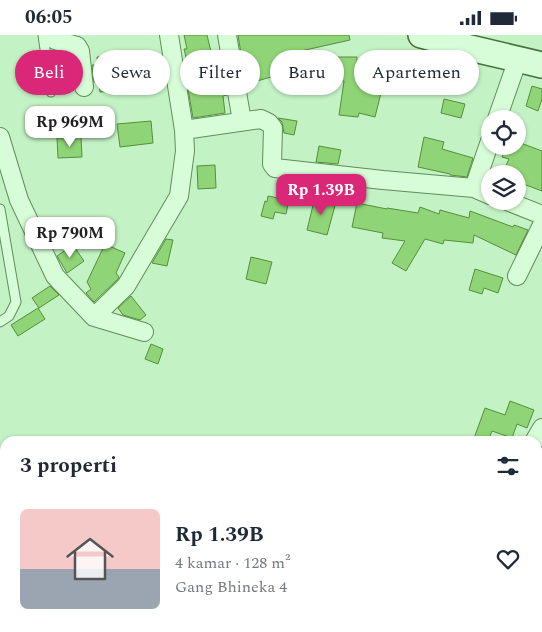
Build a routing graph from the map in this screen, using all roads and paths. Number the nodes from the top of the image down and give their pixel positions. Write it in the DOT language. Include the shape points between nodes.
graph roads {
  1 [pos="43,35"];
  2 [pos="52,35"];
  3 [pos="169,35"];
  4 [pos="227,35"];
  5 [pos="421,35"];
  6 [pos="45,50"];
  7 [pos="518,59"];
  8 [pos="542,65"];
  9 [pos="84,87"];
  10 [pos="500,110"];
  11 [pos="242,121"];
  12 [pos="184,130"];
  13 [pos="0,137"];
  14 [pos="481,191"];
  15 [pos="0,209"];
  16 [pos="526,209"];
  17 [pos="542,215"];
  18 [pos="542,225"];
  19 [pos="517,276"];
  20 [pos="94,317"];
  21 [pos="0,322"];
  22 [pos="144,332"];
  1 -- 6 [label="lane"];
  2 -- 9 [label="street" via="55,40 77,46"];
  3 -- 12 [label="street"];
  4 -- 11 [label="street"];
  5 -- 7 [label="street"];
  7 -- 8 [label="street"];
  7 -- 10 [label="street"];
  11 -- 12 [label="street"];
  11 -- 14 [label="street" via="261,119 273,128 272,164 275,168"];
  12 -- 20 [label="street" via="185,157 179,196 126,286"];
  13 -- 20 [label="street" via="19,200 55,277"];
  15 -- 21 [label="lane" via="16,293 16,302 9,317"];
  16 -- 17 [label="street"];
  18 -- 19 [label="street"];
  20 -- 22 [label="street"];
}
